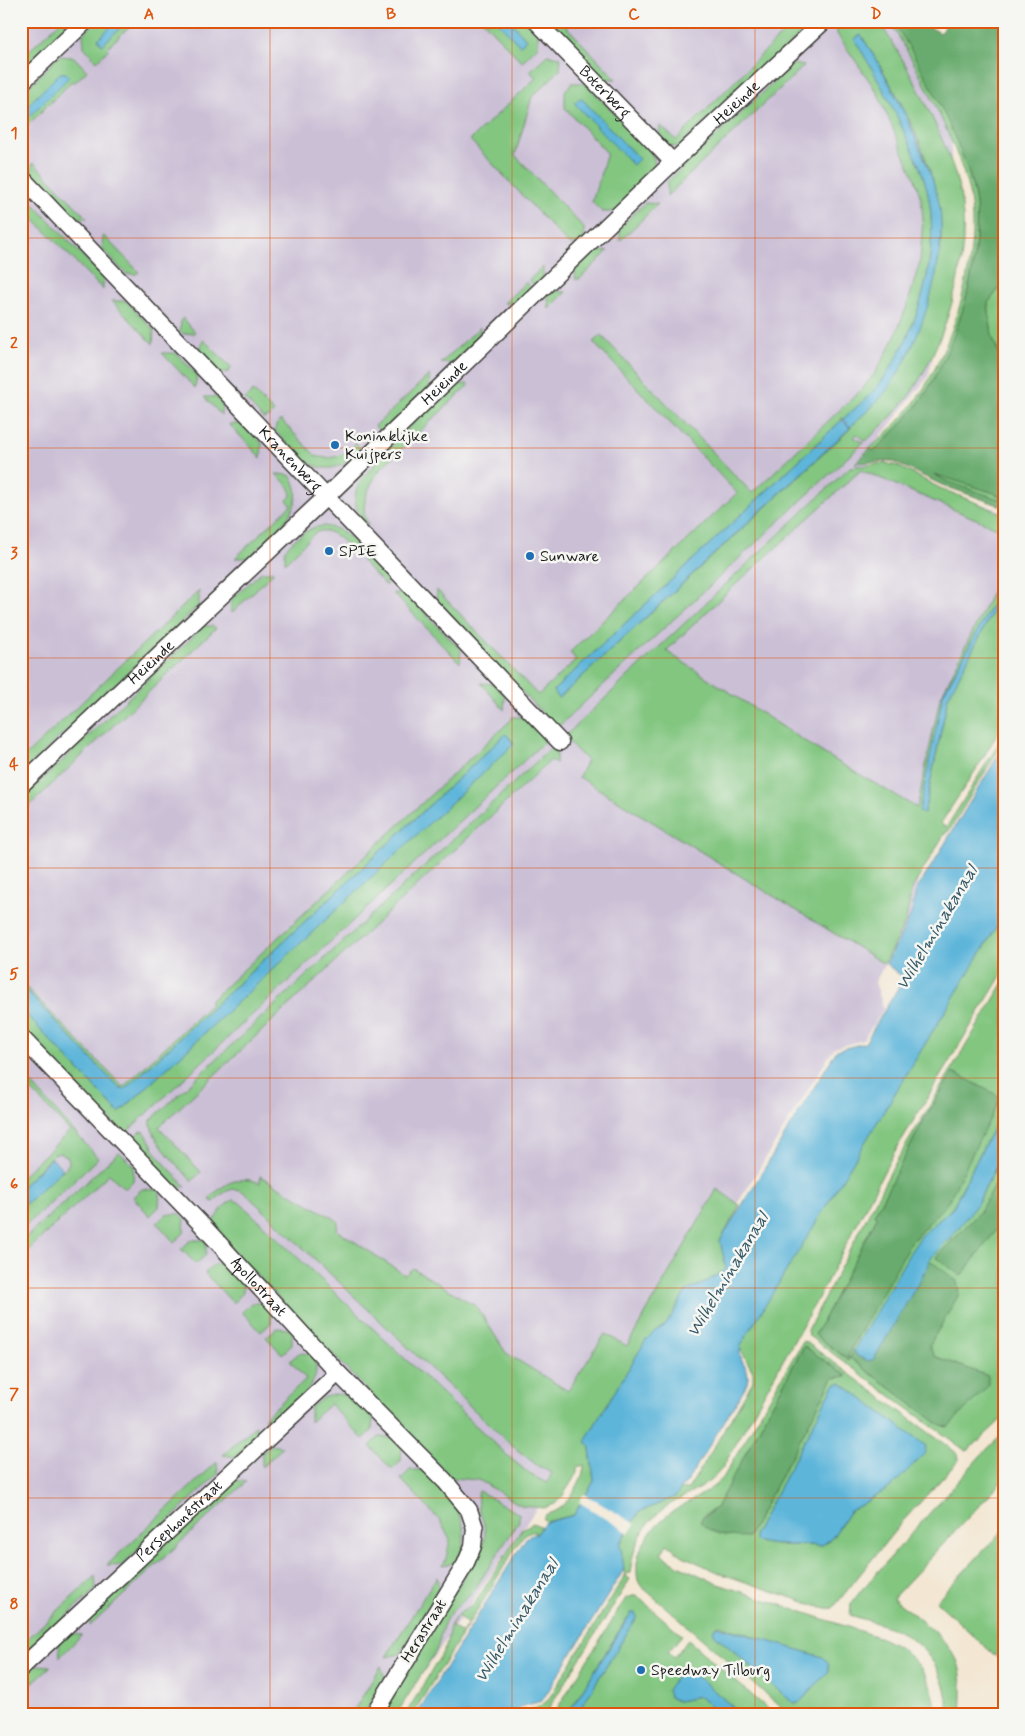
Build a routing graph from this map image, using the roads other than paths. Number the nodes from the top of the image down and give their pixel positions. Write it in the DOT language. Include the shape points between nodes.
graph roads {
  1 [pos="86,21"];
  2 [pos="536,21"];
  3 [pos="824,21"];
  4 [pos="21,83"];
  5 [pos="673,162"];
  6 [pos="21,177"];
  7 [pos="326,497"];
  8 [pos="560,742"];
  9 [pos="21,785"];
  10 [pos="21,1037"];
  11 [pos="338,1374"];
  12 [pos="474,1546"];
  13 [pos="21,1668"];
  14 [pos="372,1715"];
  1 -- 4 [label="street"];
  2 -- 5 [label="street, Boterberg"];
  3 -- 5 [label="street, Heieinde"];
  5 -- 7 [label="street, Heieinde"];
  6 -- 7 [label="street, Kranenberg"];
  7 -- 8 [label="street, Kranenberg"];
  7 -- 9 [label="street, Heieinde"];
  10 -- 11 [label="street, Apollostraat" via="208,1231"];
  11 -- 12 [label="street, Apollostraat" via="445,1481 469,1510 475,1528"];
  11 -- 13 [label="street, Persephonéstraat"];
  12 -- 14 [label="street, Herastraat"];
}
